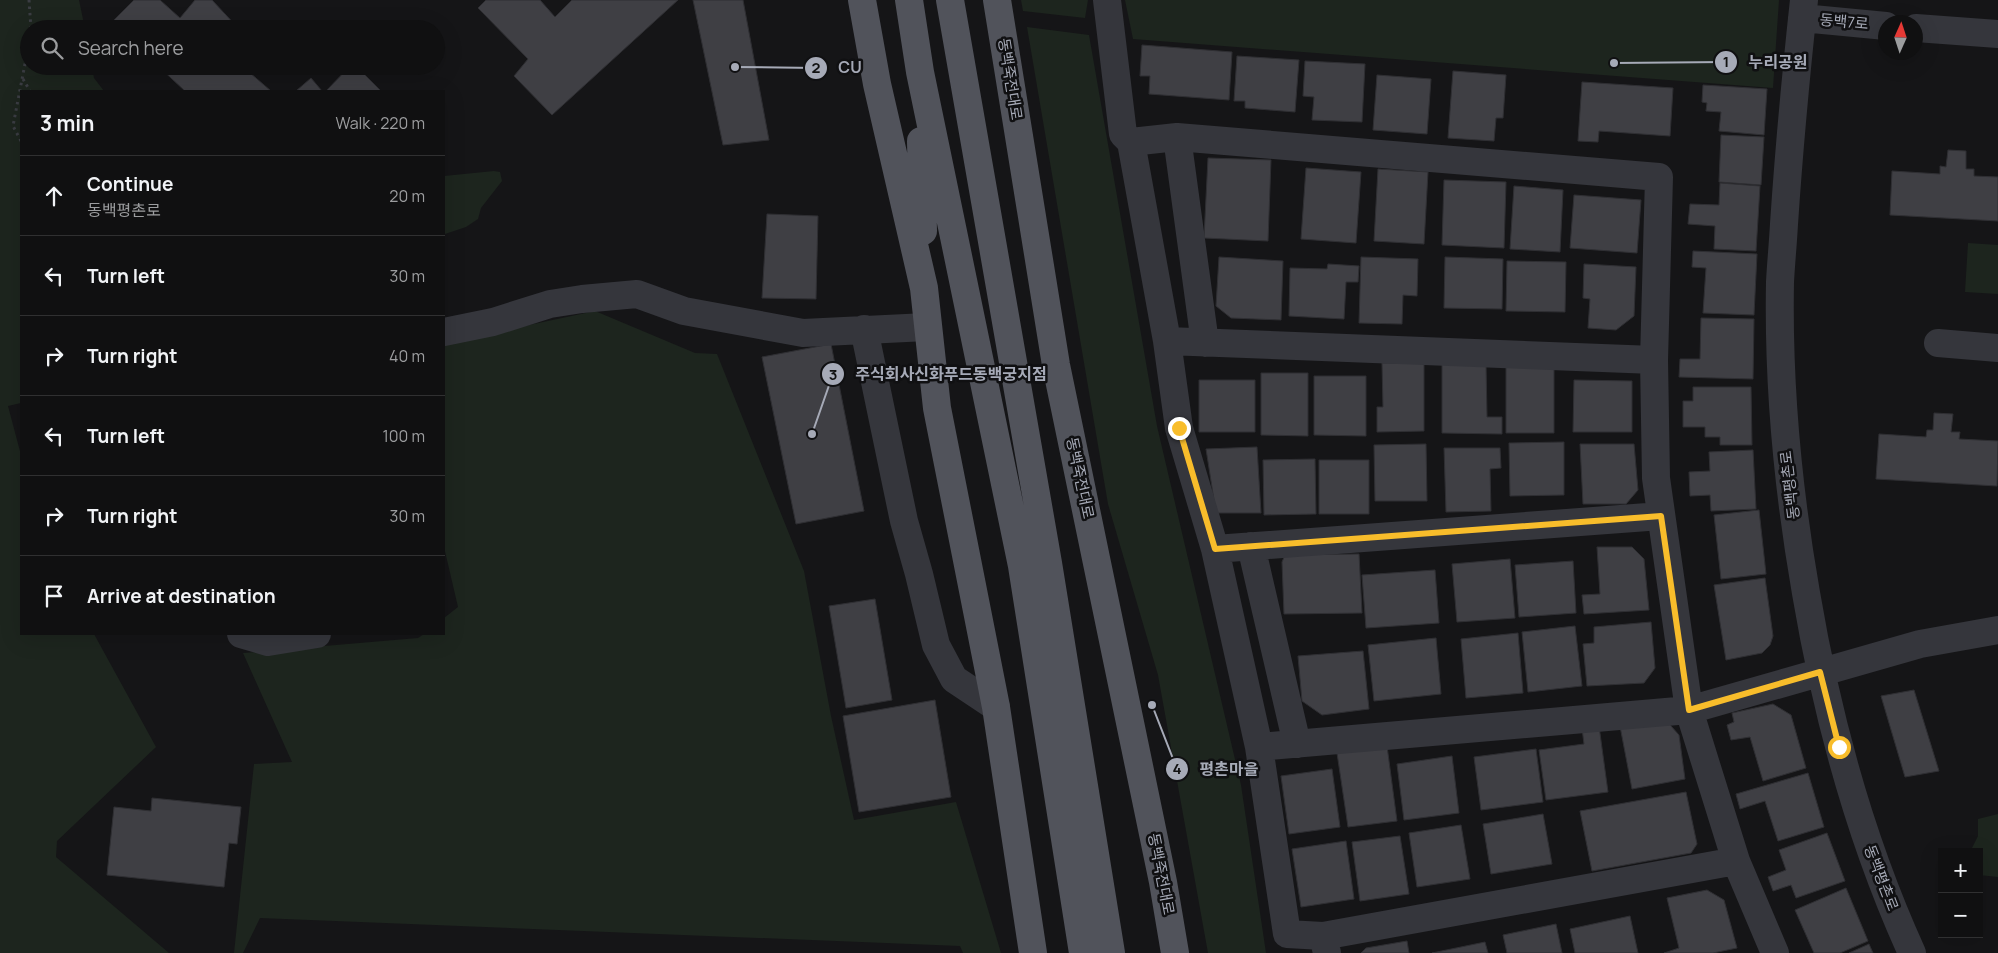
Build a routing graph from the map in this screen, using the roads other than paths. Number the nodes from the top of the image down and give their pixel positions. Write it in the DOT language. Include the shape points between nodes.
graph roads {
  1 [pos="862,0"];
  2 [pos="909,0"];
  3 [pos="950,0"];
  4 [pos="997,0"];
  5 [pos="1107,0"];
  6 [pos="1803,9"];
  7 [pos="1878,24"];
  8 [pos="1923,29"];
  9 [pos="1998,34"];
  10 [pos="920,72"];
  11 [pos="1177,137"];
  12 [pos="1131,142"];
  13 [pos="924,288"];
  14 [pos="927,327"];
  15 [pos="864,329"];
  16 [pos="445,332"];
  17 [pos="1167,341"];
  18 [pos="1205,343"];
  19 [pos="1938,343"];
  20 [pos="1998,348"];
  21 [pos="1654,360"];
  22 [pos="1661,516"];
  23 [pos="1251,546"];
  24 [pos="1215,549"];
  25 [pos="1998,630"];
  26 [pos="244,635"];
  27 [pos="311,635"];
  28 [pos="1820,672"];
  29 [pos="996,707"];
  30 [pos="1689,710"];
  31 [pos="1297,744"];
  32 [pos="1259,747"];
  33 [pos="1736,862"];
  34 [pos="1289,944"];
  35 [pos="1325,944"];
  36 [pos="1033,953"];
  37 [pos="1083,953"];
  38 [pos="1112,953"];
  39 [pos="1175,953"];
  40 [pos="1775,953"];
  41 [pos="1912,953"];
  1 -- 13 [label="main road" via="877,84"];
  2 -- 10 [label="main road"];
  3 -- 38 [label="main road"];
  4 -- 39 [label="main road, 동백죽전대로" via="1056,365 1164,882"];
  5 -- 12 [label="street" via="1124,134"];
  6 -- 7 [label="street, 동백7로"];
  6 -- 28 [label="street, 동백평촌로" via="1787,179 1780,333 1790,483"];
  8 -- 9 [label="street"];
  10 -- 13 [label="main road"];
  10 -- 37 [label="main road" via="1022,566"];
  11 -- 12 [label="street"];
  11 -- 18 [label="street"];
  11 -- 21 [label="street" via="1660,177"];
  12 -- 17 [label="street"];
  13 -- 14 [label="main road"];
  14 -- 15 [label="street"];
  14 -- 29 [label="main road" via="936,408"];
  15 -- 16 [label="street" via="794,331 684,312 637,294 550,304 493,322"];
  15 -- 29 [label="street" via="904,521 936,645 954,678"];
  17 -- 18 [label="street"];
  17 -- 24 [label="street" via="1179,428"];
  18 -- 21 [label="street"];
  19 -- 20 [label="street"];
  21 -- 22 [label="street" via="1656,478"];
  22 -- 23 [label="street"];
  22 -- 30 [label="street"];
  23 -- 24 [label="street"];
  23 -- 31 [label="street"];
  24 -- 32 [label="street"];
  25 -- 28 [label="street" via="1920,644"];
  26 -- 27 [label="street" via="268,642"];
  28 -- 30 [label="street"];
  28 -- 41 [label="street, 동백평촌로" via="1869,849"];
  29 -- 36 [label="main road"];
  30 -- 31 [label="street"];
  30 -- 33 [label="street"];
  31 -- 32 [label="street"];
  32 -- 34 [label="street"];
  33 -- 35 [label="street"];
  33 -- 40 [label="street"];
  34 -- 35 [label="street"];
}
